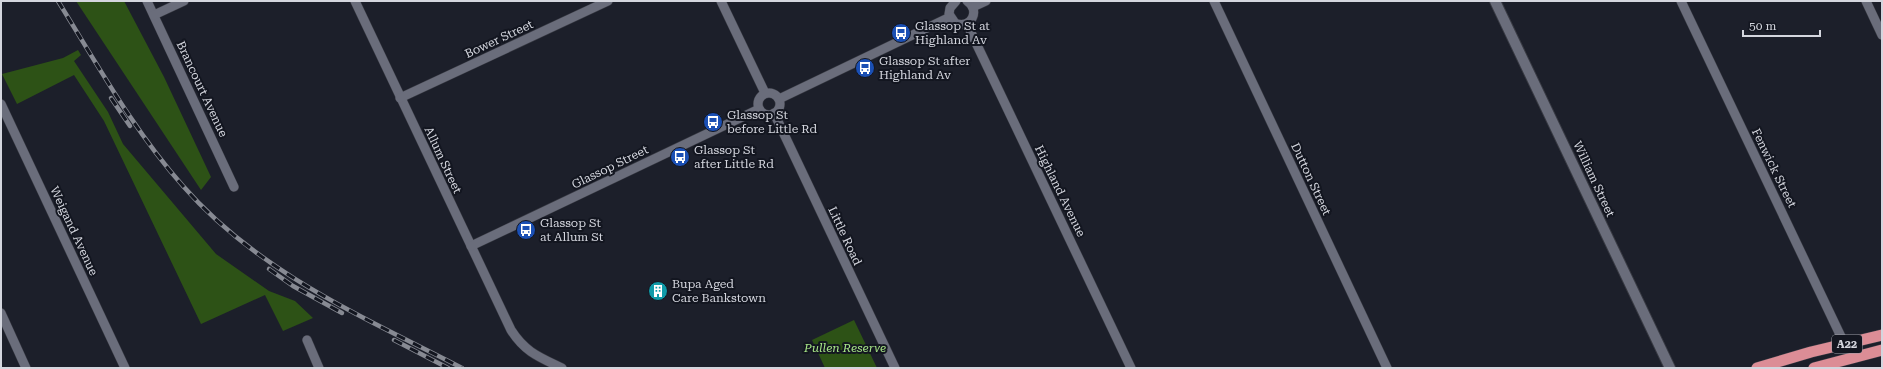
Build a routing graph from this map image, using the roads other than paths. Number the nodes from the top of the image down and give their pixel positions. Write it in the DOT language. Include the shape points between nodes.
graph roads {
  1 [pos="147,1"];
  2 [pos="184,1"];
  3 [pos="354,1"];
  4 [pos="608,1"];
  5 [pos="720,1"];
  6 [pos="956,1"];
  7 [pos="986,1"];
  8 [pos="1214,1"];
  9 [pos="1495,1"];
  10 [pos="1681,1"];
  11 [pos="1866,1"];
  12 [pos="970,4"];
  13 [pos="154,15"];
  14 [pos="950,18"];
  15 [pos="967,24"];
  16 [pos="1882,35"];
  17 [pos="765,94"];
  18 [pos="400,98"];
  19 [pos="780,99"];
  20 [pos="1,104"];
  21 [pos="759,109"];
  22 [pos="774,114"];
  23 [pos="234,187"];
  24 [pos="471,246"];
  25 [pos="1,313"];
  26 [pos="1882,335"];
  27 [pos="307,340"];
  28 [pos="1845,345"];
  29 [pos="1882,350"];
  30 [pos="26,368"];
  31 [pos="125,368"];
  32 [pos="319,368"];
  33 [pos="562,368"];
  34 [pos="895,368"];
  35 [pos="1131,368"];
  36 [pos="1387,368"];
  37 [pos="1670,368"];
  38 [pos="1757,368"];
  39 [pos="1814,368"];
  1 -- 13 [label="street, Brancourt Avenue"];
  2 -- 13 [label="street"];
  3 -- 18 [label="street, Allum Street"];
  4 -- 18 [label="street, Bower Street"];
  5 -- 17 [label="street"];
  6 -- 14 [label="street" via="950,8"];
  7 -- 12 [label="street"];
  8 -- 36 [label="street, Dutton Street"];
  9 -- 37 [label="street, William Street"];
  10 -- 28 [label="street, Fenwick Street"];
  11 -- 16 [label="street"];
  12 -- 15 [label="street" via="973,19"];
  13 -- 23 [label="street, Brancourt Avenue"];
  14 -- 15 [label="street" via="959,25"];
  14 -- 19 [label="street"];
  15 -- 35 [label="street, Highland Avenue"];
  17 -- 19 [label="street" via="771,92"];
  17 -- 21 [label="street" via="760,98"];
  18 -- 24 [label="street, Allum Street"];
  19 -- 22 [label="street" via="780,106"];
  20 -- 31 [label="street, Weigand Avenue"];
  21 -- 22 [label="street" via="767,115"];
  21 -- 24 [label="street, Glassop Street"];
  22 -- 34 [label="street, Little Road"];
  24 -- 33 [label="street, Allum Street" via="518,341 528,351"];
  25 -- 30 [label="street"];
  26 -- 28 [label="highway, A22"];
  27 -- 32 [label="street"];
  28 -- 38 [label="highway, A22"];
  29 -- 39 [label="highway, A22"];
}
